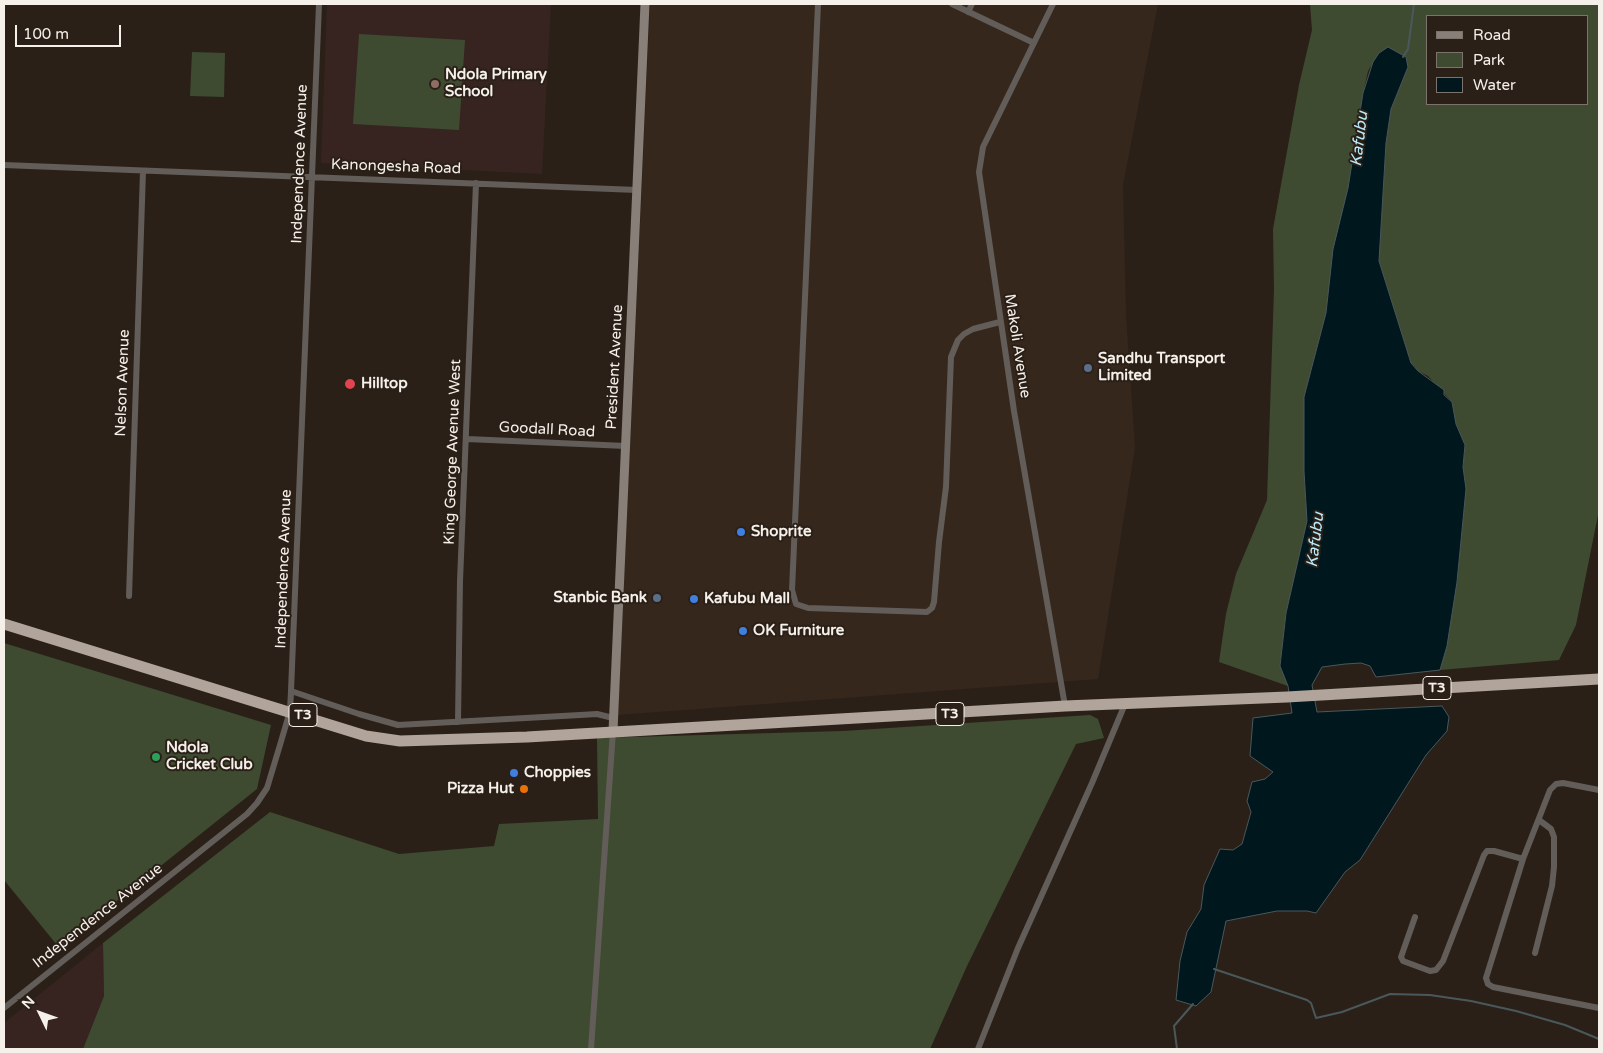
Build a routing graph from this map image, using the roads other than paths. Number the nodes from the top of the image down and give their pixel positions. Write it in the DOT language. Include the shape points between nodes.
graph roads {
  1 [pos="320,4"];
  2 [pos="645,4"];
  3 [pos="818,4"];
  4 [pos="952,4"];
  5 [pos="972,4"];
  6 [pos="1053,4"];
  7 [pos="968,12"];
  8 [pos="1034,43"];
  9 [pos="4,165"];
  10 [pos="143,171"];
  11 [pos="312,176"];
  12 [pos="476,182"];
  13 [pos="637,190"];
  14 [pos="1000,322"];
  15 [pos="466,439"];
  16 [pos="626,446"];
  17 [pos="128,596"];
  18 [pos="4,624"];
  19 [pos="1599,679"];
  20 [pos="291,691"];
  21 [pos="1125,704"];
  22 [pos="1065,706"];
  23 [pos="290,711"];
  24 [pos="613,718"];
  25 [pos="458,722"];
  26 [pos="613,731"];
  27 [pos="1599,790"];
  28 [pos="1539,820"];
  29 [pos="1523,859"];
  30 [pos="1415,917"];
  31 [pos="1535,953"];
  32 [pos="4,1008"];
  33 [pos="1599,1008"];
  34 [pos="591,1049"];
  35 [pos="978,1049"];
  1 -- 11 [label="street, Independence Avenue"];
  2 -- 13 [label="main road, President Avenue"];
  3 -- 14 [label="street" via="792,581 796,604 808,608 927,612 932,608 946,487 951,357 964,334"];
  4 -- 7 [label="street"];
  5 -- 7 [label="street"];
  6 -- 8 [label="street, Makoli Avenue"];
  7 -- 8 [label="street"];
  8 -- 14 [label="street, Makoli Avenue" via="983,148 979,163"];
  9 -- 10 [label="street, Kanongesha Road"];
  10 -- 11 [label="street, Kanongesha Road"];
  10 -- 17 [label="street, Nelson Avenue"];
  11 -- 12 [label="street, Kanongesha Road"];
  11 -- 20 [label="street, Independence Avenue"];
  12 -- 13 [label="street, Kanongesha Road"];
  12 -- 15 [label="street, King George Avenue West"];
  13 -- 16 [label="main road, President Avenue"];
  14 -- 22 [label="street, Makoli Avenue"];
  15 -- 16 [label="street, Goodall Road"];
  15 -- 25 [label="street, King George Avenue West"];
  16 -- 24 [label="main road, President Avenue"];
  18 -- 23 [label="highway, T3"];
  19 -- 21 [label="highway, T3"];
  20 -- 23 [label="street, Independence Avenue"];
  20 -- 25 [label="street" via="398,725"];
  21 -- 22 [label="highway, T3"];
  21 -- 35 [label="street" via="1018,948"];
  22 -- 26 [label="highway, T3"];
  23 -- 26 [label="highway, T3" via="366,736 400,741"];
  23 -- 32 [label="street, Independence Avenue" via="267,788 257,803"];
  24 -- 25 [label="street" via="597,714"];
  24 -- 26 [label="main road, President Avenue"];
  26 -- 34 [label="street"];
  27 -- 28 [label="street" via="1563,782 1556,784 1550,790"];
  28 -- 29 [label="street"];
  28 -- 31 [label="street" via="1551,829 1554,837 1554,867"];
  29 -- 30 [label="street" via="1487,851 1443,961 1436,970 1430,971 1403,961 1401,956"];
  29 -- 33 [label="street" via="1486,978 1488,984"];
}
